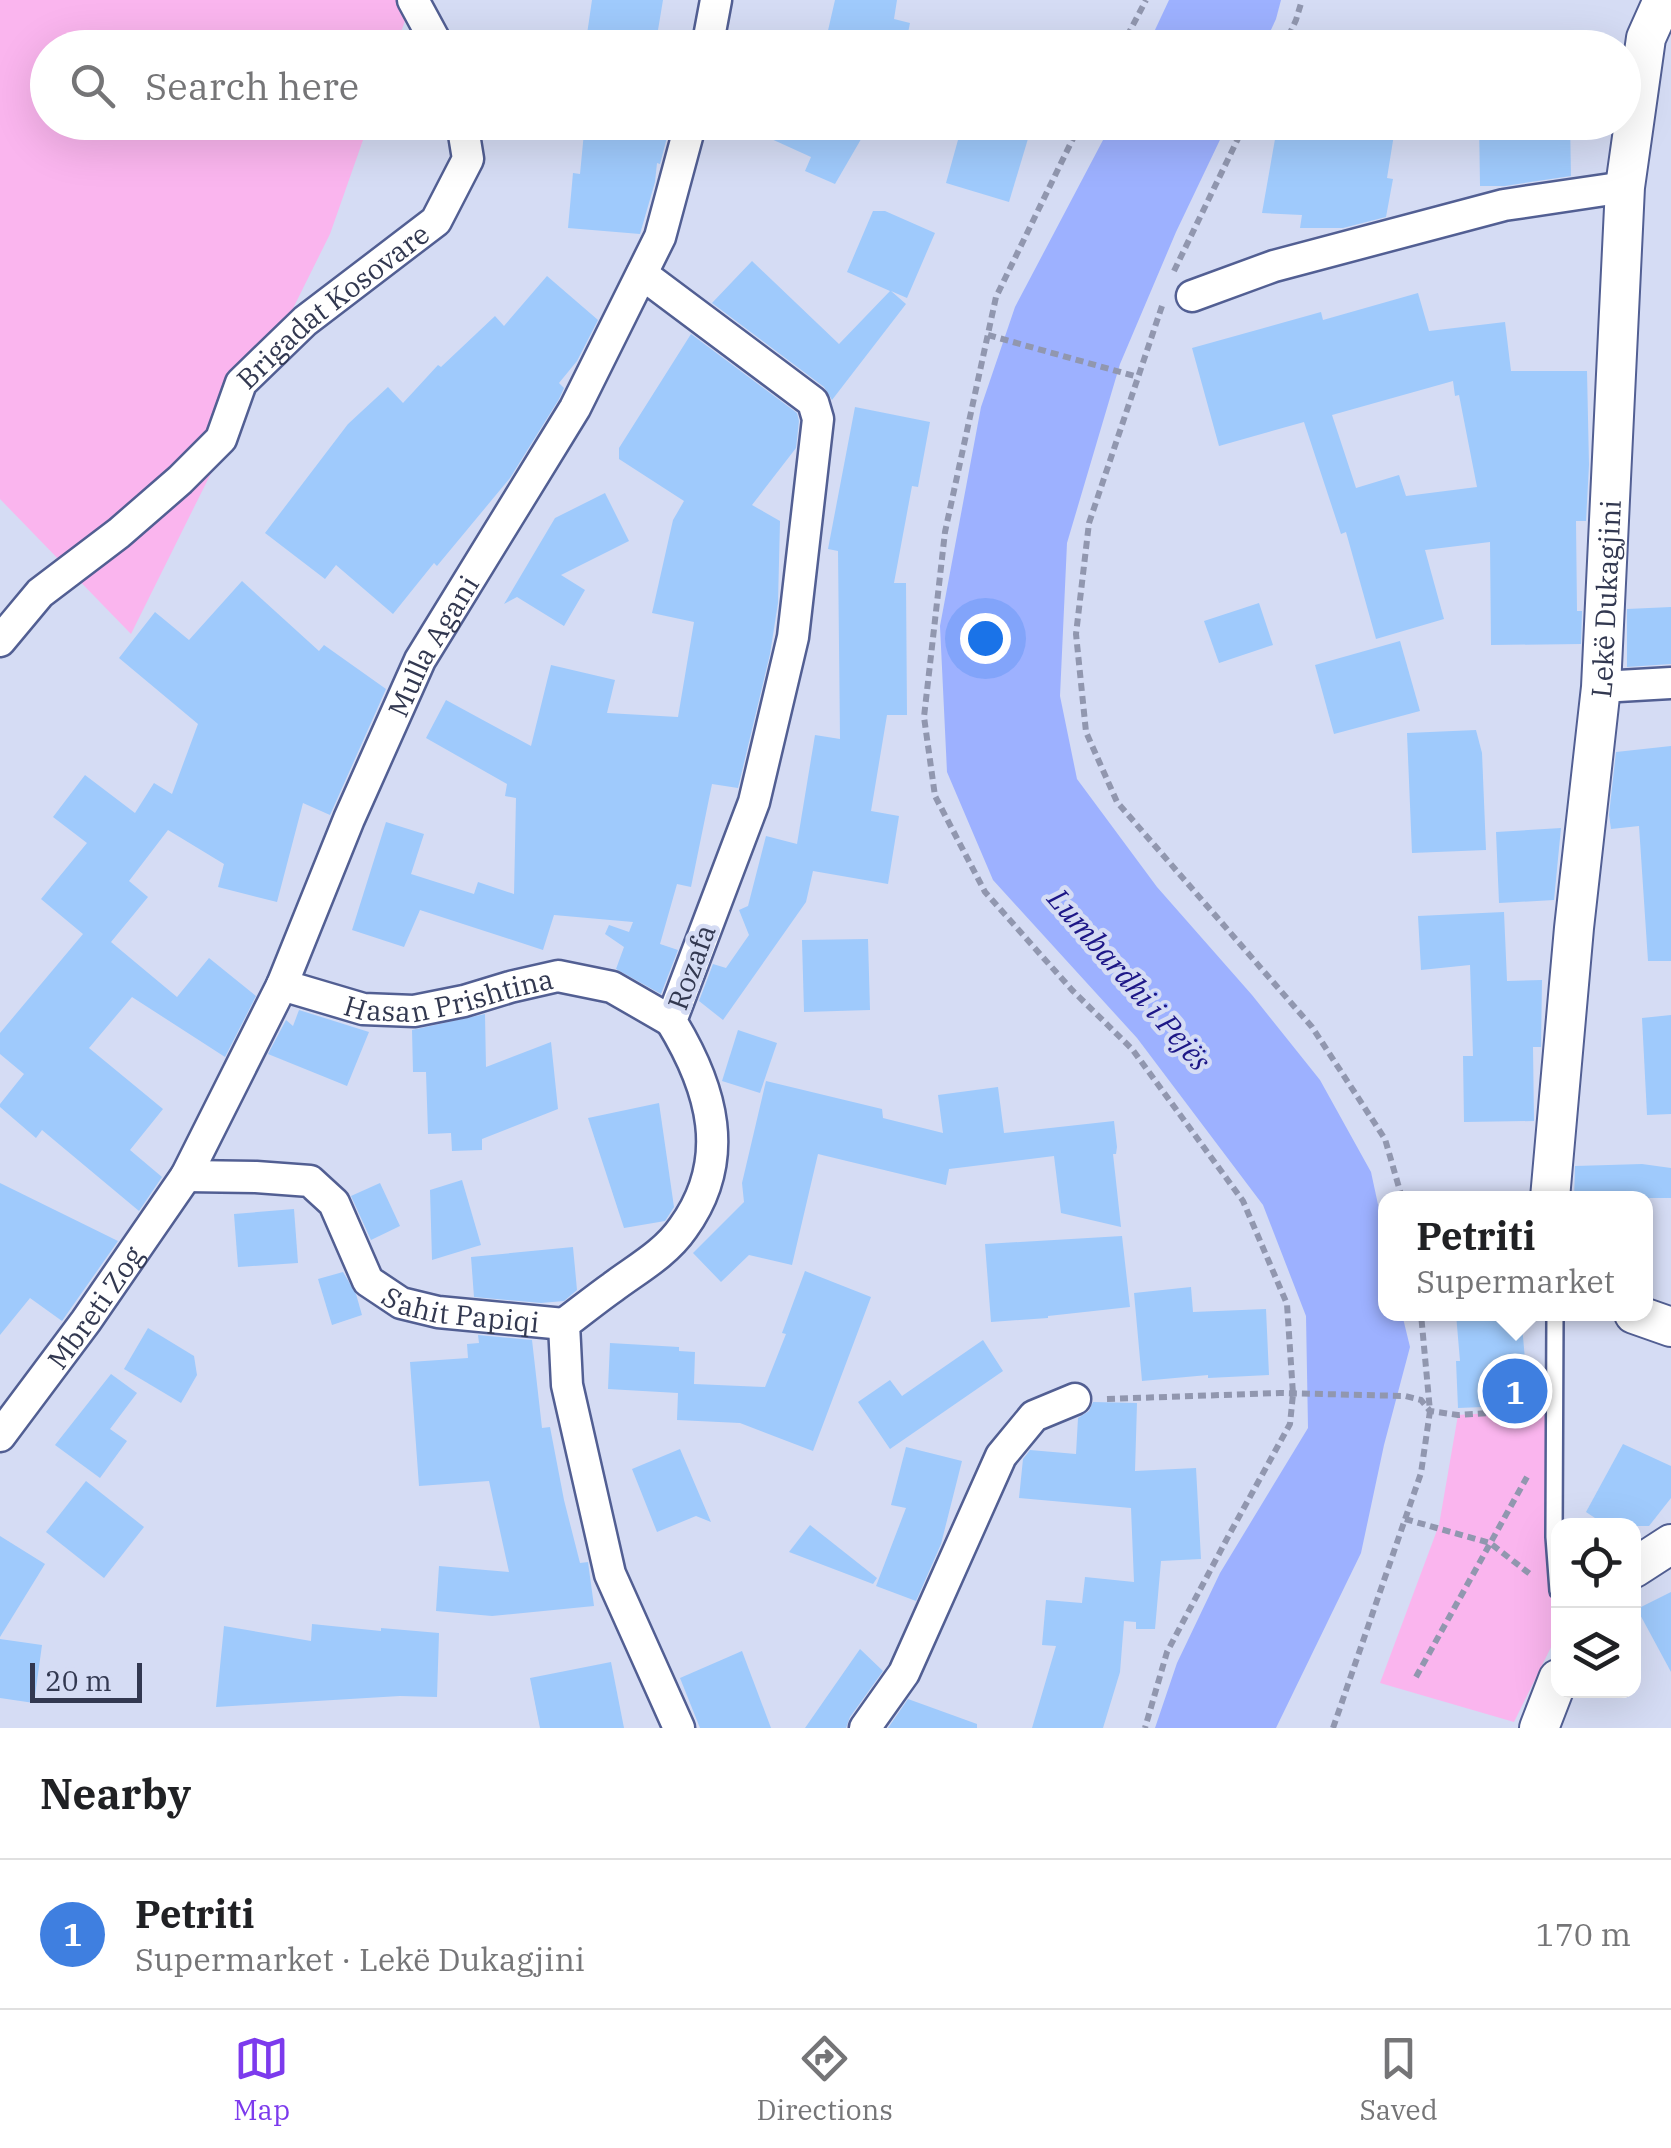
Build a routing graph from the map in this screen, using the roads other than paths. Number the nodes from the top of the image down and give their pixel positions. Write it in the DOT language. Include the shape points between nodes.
graph roads {
  1 [pos="716,0"];
  2 [pos="1664,0"];
  3 [pos="710,30"];
  4 [pos="1641,73"];
  5 [pos="465,140"];
  6 [pos="686,140"];
  7 [pos="1632,140"];
  8 [pos="1625,187"];
  9 [pos="642,274"];
  10 [pos="1177,289"];
  11 [pos="0,641"];
  12 [pos="1671,683"];
  13 [pos="1601,687"];
  14 [pos="282,985"];
  15 [pos="671,1021"];
  16 [pos="186,1176"];
  17 [pos="1551,1191"];
  18 [pos="1555,1321"];
  19 [pos="564,1324"];
  20 [pos="1076,1400"];
  21 [pos="0,1436"];
  22 [pos="1554,1518"];
  23 [pos="1671,1544"];
  24 [pos="1641,1563"];
  25 [pos="1551,1697"];
  26 [pos="680,1728"];
  27 [pos="865,1728"];
  28 [pos="1539,1728"];
  1 -- 3 [label="street"];
  2 -- 4 [label="street, Lekë Dukagjini" via="1646,38"];
  5 -- 11 [label="street, Brigadat Kosovare" via="468,159 436,222 292,333 242,383 221,438 119,533 40,593"];
  6 -- 9 [label="street, Mulla Agani" via="660,237"];
  7 -- 8 [label="street, Lekë Dukagjini"];
  8 -- 10 [label="street" via="1504,205"];
  8 -- 13 [label="street, Lekë Dukagjini"];
  9 -- 14 [label="street, Mulla Agani" via="575,408 420,660"];
  9 -- 15 [label="street, Rozafa" via="813,402 818,419 793,638 754,802"];
  12 -- 13 [label="street"];
  13 -- 17 [label="street, Lekë Dukagjini"];
  14 -- 15 [label="street, Hasan Prishtina" via="363,1009 414,1010 558,976 612,987"];
  14 -- 16 [label="street, Mulla Agani"];
  15 -- 19 [label="street, Rozafa" via="704,1089 714,1152 710,1175 683,1229 654,1259"];
  16 -- 19 [label="street, Sahit Papiqi" via="310,1181 334,1203 368,1280 401,1304"];
  16 -- 21 [label="street, Mbreti Zog"];
  18 -- 22 [label="lane"];
  19 -- 26 [label="street" via="568,1384 610,1574"];
  20 -- 27 [label="street" via="1034,1416 1001,1456 904,1674"];
  23 -- 24 [label="street"];
  25 -- 28 [label="street"];
}
